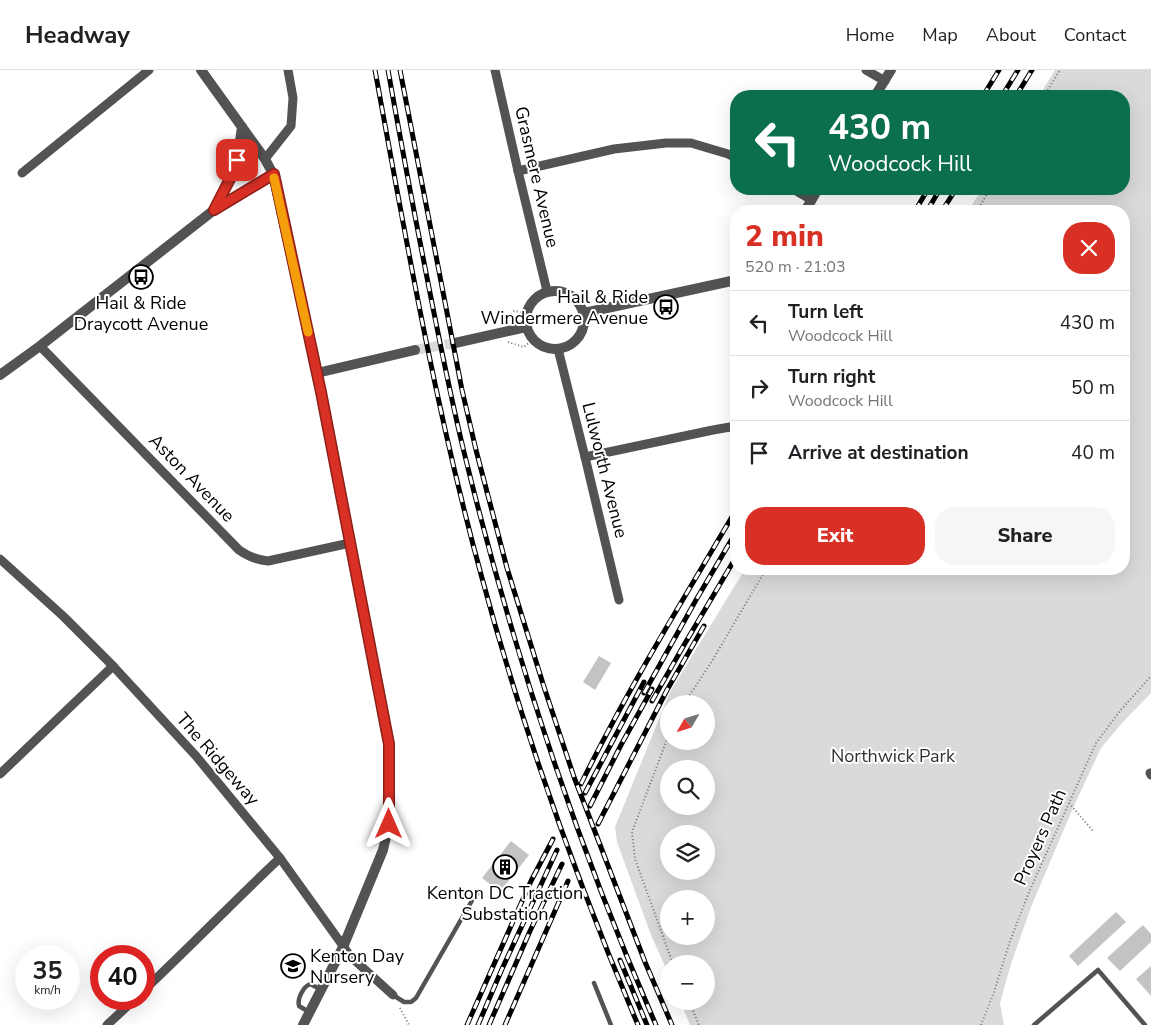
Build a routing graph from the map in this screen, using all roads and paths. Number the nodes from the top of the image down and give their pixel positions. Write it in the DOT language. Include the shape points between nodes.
graph roads {
  1 [pos="149,70"];
  2 [pos="201,70"];
  3 [pos="288,70"];
  4 [pos="495,70"];
  5 [pos="866,70"];
  6 [pos="891,70"];
  7 [pos="1060,70"];
  8 [pos="885,81"];
  9 [pos="879,90"];
  10 [pos="1048,90"];
  11 [pos="242,127"];
  12 [pos="730,155"];
  13 [pos="265,159"];
  14 [pos="518,171"];
  15 [pos="22,173"];
  16 [pos="274,174"];
  17 [pos="803,195"];
  18 [pos="815,195"];
  19 [pos="812,200"];
  20 [pos="809,205"];
  21 [pos="214,210"];
  22 [pos="730,281"];
  23 [pos="547,291"];
  24 [pos="584,313"];
  25 [pos="526,326"];
  26 [pos="455,343"];
  27 [pos="40,346"];
  28 [pos="558,349"];
  29 [pos="415,350"];
  30 [pos="317,373"];
  31 [pos="0,376"];
  32 [pos="730,427"];
  33 [pos="585,456"];
  34 [pos="350,543"];
  35 [pos="0,558"];
  36 [pos="763,575"];
  37 [pos="618,600"];
  38 [pos="113,666"];
  39 [pos="1151,676"];
  40 [pos="690,695"];
  41 [pos="663,750"];
  42 [pos="0,774"];
  43 [pos="1069,803"];
  44 [pos="1093,831"];
  45 [pos="280,858"];
  46 [pos="480,892"];
  47 [pos="343,947"];
  48 [pos="670,955"];
  49 [pos="155,979"];
  50 [pos="594,983"];
  51 [pos="322,990"];
  52 [pos="393,995"];
  53 [pos="123,1010"];
  54 [pos="693,1010"];
  55 [pos="310,1013"];
  56 [pos="107,1025"];
  57 [pos="303,1025"];
  58 [pos="408,1025"];
  59 [pos="611,1025"];
  60 [pos="699,1025"];
  61 [pos="981,1025"];
  62 [pos="1034,1025"];
  63 [pos="1144,1025"];
  1 -- 15 [label="street"];
  2 -- 11 [label="street"];
  3 -- 13 [label="street" via="293,98 291,126"];
  4 -- 14 [label="street, Grasmere Avenue"];
  5 -- 8 [label="street"];
  6 -- 8 [label="street"];
  7 -- 10 [label="path"];
  8 -- 9 [label="street"];
  11 -- 13 [label="street"];
  11 -- 21 [label="street" via="234,171"];
  12 -- 14 [label="street" via="692,143 666,143 614,149"];
  13 -- 16 [label="street"];
  14 -- 23 [label="street, Grasmere Avenue"];
  16 -- 21 [label="street"];
  16 -- 30 [label="street"];
  17 -- 19 [label="street"];
  18 -- 19 [label="street"];
  19 -- 20 [label="street"];
  21 -- 27 [label="street"];
  22 -- 24 [label="street"];
  23 -- 24 [label="street" via="567,293 576,299"];
  23 -- 25 [label="street" via="534,298 528,306"];
  24 -- 28 [label="street" via="581,333 575,341"];
  25 -- 26 [label="street"];
  25 -- 28 [label="street" via="532,339 540,345"];
  27 -- 31 [label="street"];
  27 -- 34 [label="street, Aston Avenue" via="248,556 268,561"];
  28 -- 33 [label="street, Lulworth Avenue"];
  29 -- 30 [label="street"];
  30 -- 34 [label="street"];
  32 -- 33 [label="street"];
  33 -- 37 [label="street, Lulworth Avenue"];
  34 -- 47 [label="street" via="389,744 389,824 383,850"];
  35 -- 38 [label="street, The Ridgeway"];
  36 -- 40 [label="path"];
  38 -- 42 [label="street"];
  38 -- 45 [label="street, The Ridgeway" via="196,756"];
  39 -- 43 [label="path, Proyers Path" via="1096,743"];
  41 -- 48 [label="path" via="632,832 635,859"];
  43 -- 44 [label="path"];
  43 -- 61 [label="path, Proyers Path" via="1029,892"];
  45 -- 47 [label="street, The Ridgeway"];
  45 -- 49 [label="street"];
  46 -- 52 [label="lane" via="474,896 416,998 404,1002"];
  47 -- 51 [label="street"];
  47 -- 52 [label="street, The Ridgeway"];
  50 -- 59 [label="lane"];
  51 -- 55 [label="street"];
  51 -- 55 [label="lane" via="310,984 298,1000 299,1006"];
  52 -- 58 [label="path"];
  53 -- 56 [label="street"];
  54 -- 60 [label="path"];
  55 -- 57 [label="street"];
  62 -- 63 [label="lane" via="1098,970"];
}
